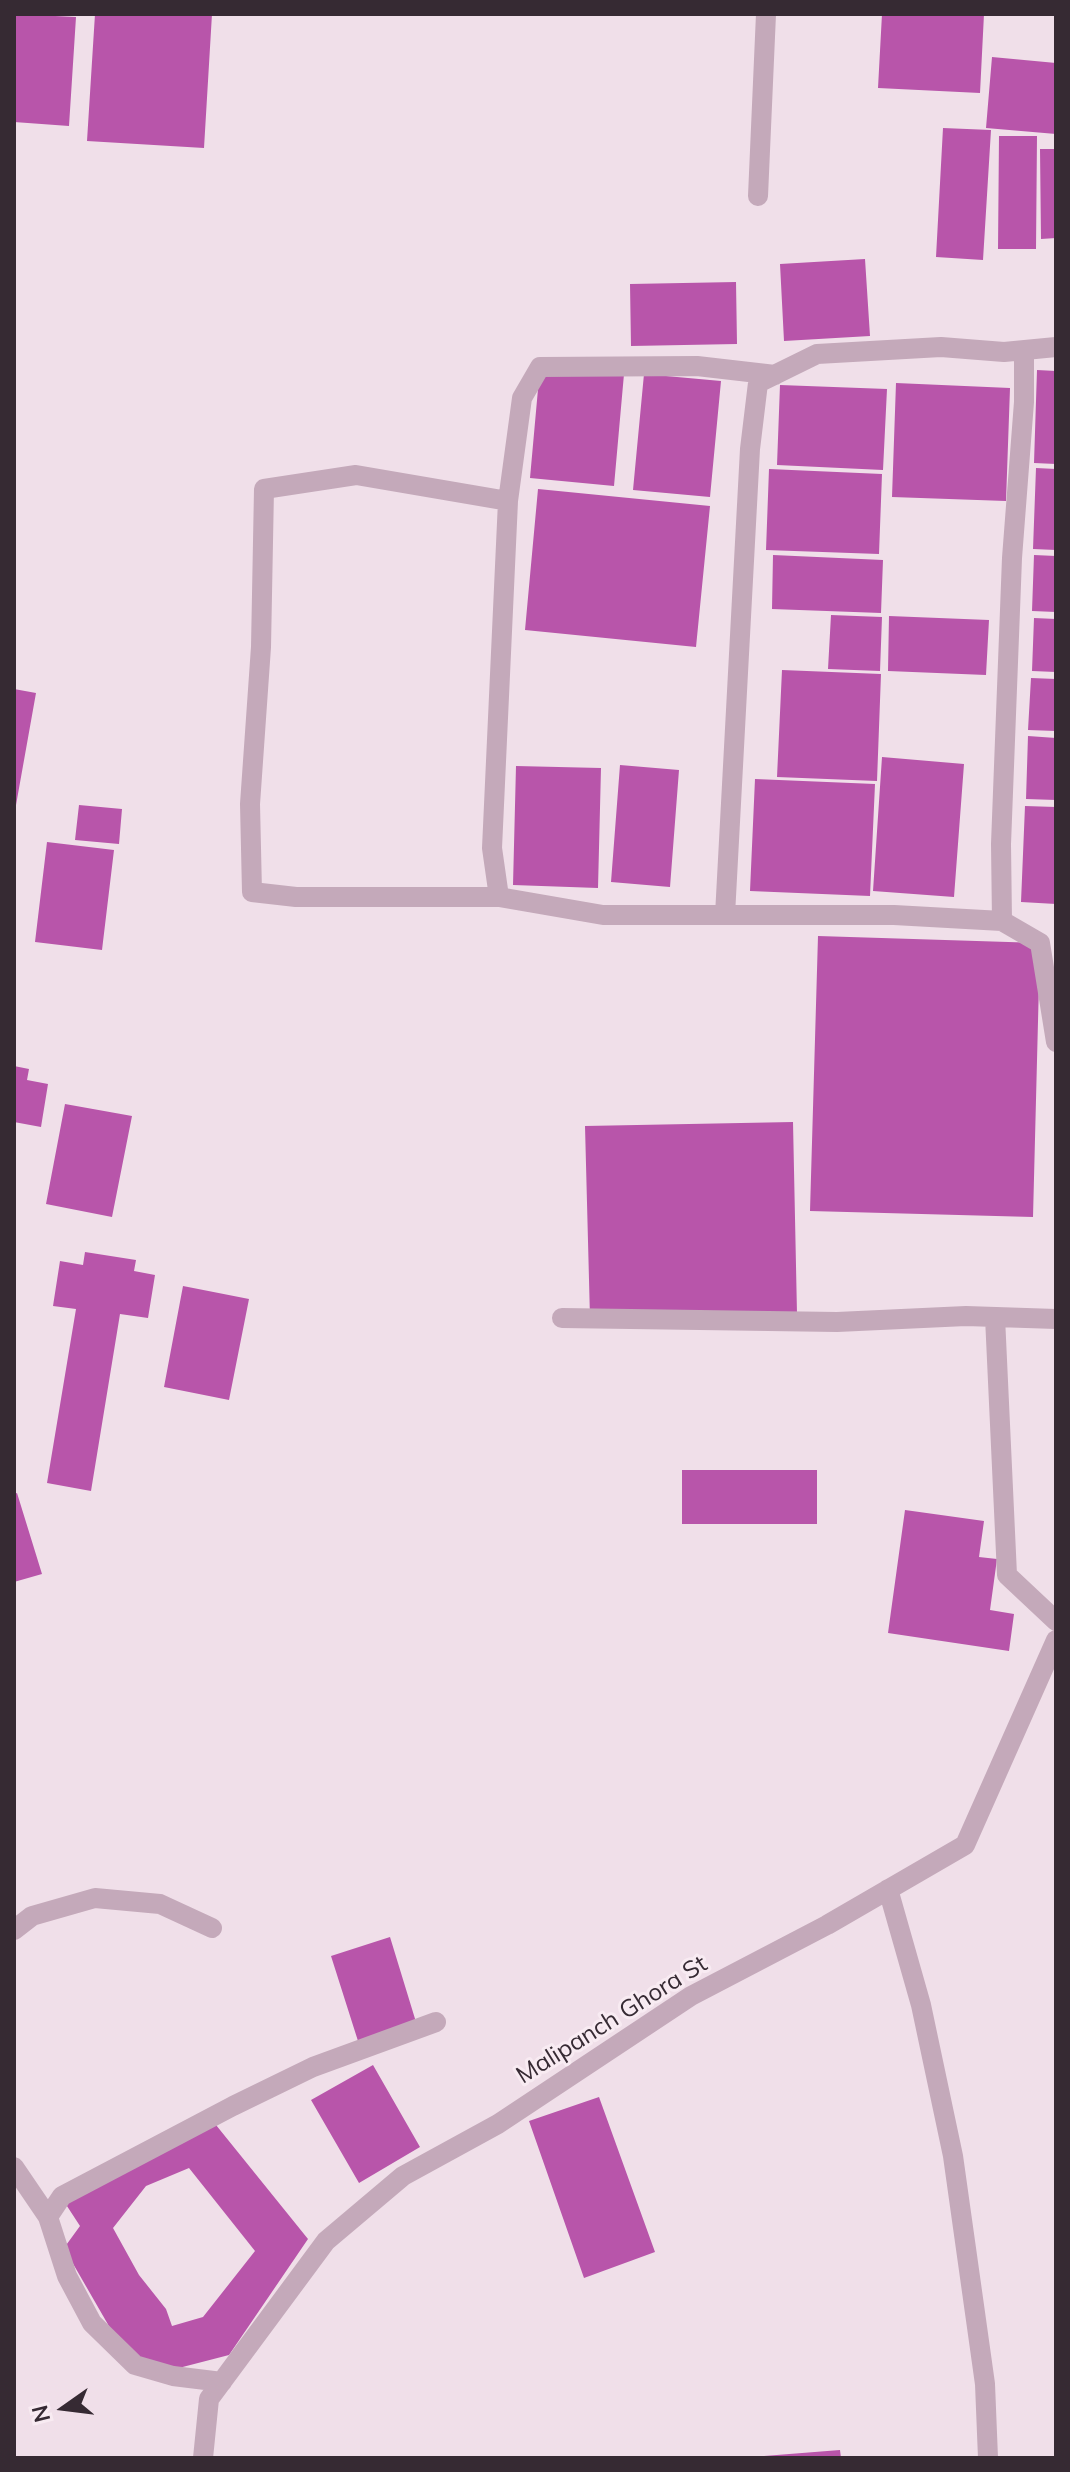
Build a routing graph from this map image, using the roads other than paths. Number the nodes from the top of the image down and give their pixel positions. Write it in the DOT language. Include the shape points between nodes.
graph roads {
  1 [pos="766,14"];
  2 [pos="758,196"];
  3 [pos="1056,347"];
  4 [pos="1024,351"];
  5 [pos="775,375"];
  6 [pos="508,501"];
  7 [pos="499,897"];
  8 [pos="725,915"];
  9 [pos="1002,921"];
  10 [pos="1048,940"];
  11 [pos="1056,1042"];
  12 [pos="995,1317"];
  13 [pos="562,1318"];
  14 [pos="1056,1319"];
  15 [pos="1056,1621"];
  16 [pos="1056,1640"];
  17 [pos="888,1889"];
  18 [pos="212,1928"];
  19 [pos="14,1930"];
  20 [pos="436,2022"];
  21 [pos="14,2167"];
  22 [pos="48,2217"];
  23 [pos="222,2382"];
  24 [pos="203,2458"];
  25 [pos="988,2458"];
  1 -- 2 [label="street"];
  3 -- 4 [label="street"];
  4 -- 5 [label="street" via="941,347 817,354"];
  4 -- 9 [label="street" via="1012,558"];
  5 -- 6 [label="street" via="697,366 540,367 522,398"];
  5 -- 8 [label="street" via="758,383 750,449"];
  6 -- 7 [label="street" via="492,848"];
  6 -- 7 [label="street" via="356,475 264,489 261,647 250,804 252,892 296,897"];
  7 -- 8 [label="street" via="603,915"];
  8 -- 9 [label="street"];
  9 -- 10 [label="street"];
  10 -- 11 [label="street"];
  12 -- 13 [label="street" via="837,1322"];
  12 -- 14 [label="street"];
  12 -- 15 [label="street" via="1007,1575"];
  16 -- 17 [label="street, Malipanch Ghora St" via="965,1845"];
  17 -- 23 [label="street, Malipanch Ghora St" via="691,1996 498,2124 403,2176 326,2241"];
  17 -- 25 [label="street" via="921,2005 953,2156 985,2384"];
  18 -- 19 [label="street" via="160,1904 95,1898 32,1916"];
  20 -- 22 [label="street" via="313,2067 233,2106 62,2196"];
  21 -- 22 [label="street"];
  22 -- 23 [label="street" via="67,2276 92,2323 135,2365"];
  23 -- 24 [label="street, Malipanch Ghora St" via="209,2399"];
}
